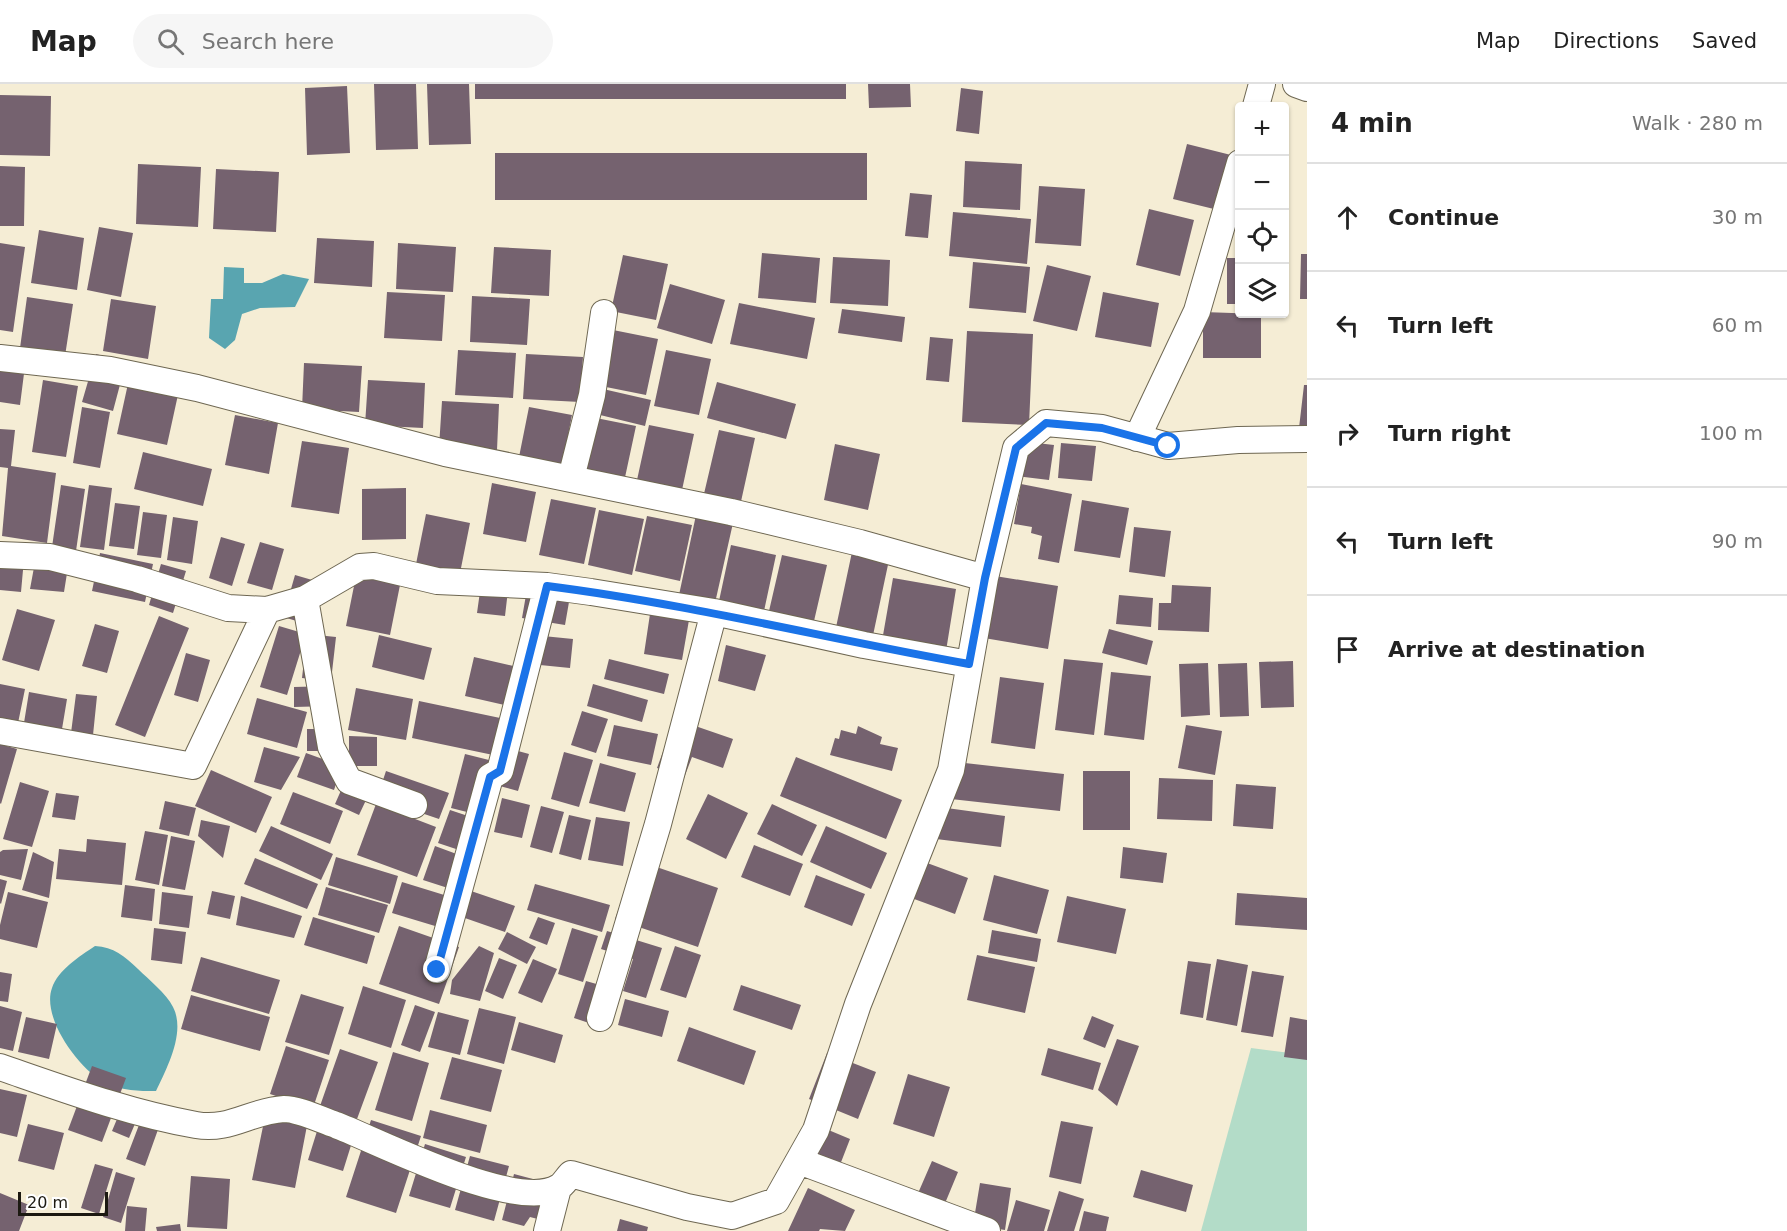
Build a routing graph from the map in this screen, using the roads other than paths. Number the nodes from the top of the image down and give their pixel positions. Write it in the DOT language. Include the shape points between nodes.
graph roads {
  1 [pos="1262,84"];
  2 [pos="1296,84"];
  3 [pos="1307,88"];
  4 [pos="1257,102"];
  5 [pos="1235,177"];
  6 [pos="604,313"];
  7 [pos="0,358"];
  8 [pos="1137,438"];
  9 [pos="1307,439"];
  10 [pos="571,478"];
  11 [pos="0,555"];
  12 [pos="985,578"];
  13 [pos="547,586"];
  14 [pos="305,599"];
  15 [pos="267,610"];
  16 [pos="714,612"];
  17 [pos="969,664"];
  18 [pos="0,731"];
  19 [pos="414,805"];
  20 [pos="437,970"];
  21 [pos="600,1018"];
  22 [pos="0,1067"];
  23 [pos="799,1161"];
  24 [pos="558,1188"];
  25 [pos="547,1231"];
  26 [pos="987,1231"];
  1 -- 4 [label="street"];
  2 -- 3 [label="street"];
  5 -- 8 [label="street" via="1197,311"];
  6 -- 10 [label="street" via="592,395"];
  7 -- 10 [label="street" via="110,370 197,388 444,453"];
  8 -- 9 [label="street" via="1168,446"];
  8 -- 12 [label="street" via="1102,428 1046,423 1016,448"];
  10 -- 12 [label="street" via="752,517"];
  11 -- 15 [label="street" via="50,557 228,608"];
  12 -- 17 [label="street"];
  13 -- 14 [label="street" via="437,581 374,566 360,567"];
  13 -- 16 [label="street"];
  13 -- 20 [label="street" via="500,771 490,777"];
  14 -- 15 [label="street"];
  14 -- 19 [label="street" via="331,747 349,781"];
  15 -- 18 [label="street" via="193,766"];
  16 -- 17 [label="street"];
  16 -- 21 [label="street" via="658,825"];
  17 -- 23 [label="street" via="951,770 858,1004 816,1130"];
  22 -- 24 [label="street" via="101,1101 197,1125 223,1127 257,1113 286,1109 491,1186 527,1194"];
  23 -- 24 [label="street" via="776,1201 732,1216 571,1174"];
  23 -- 26 [label="street"];
  24 -- 25 [label="street"];
}
